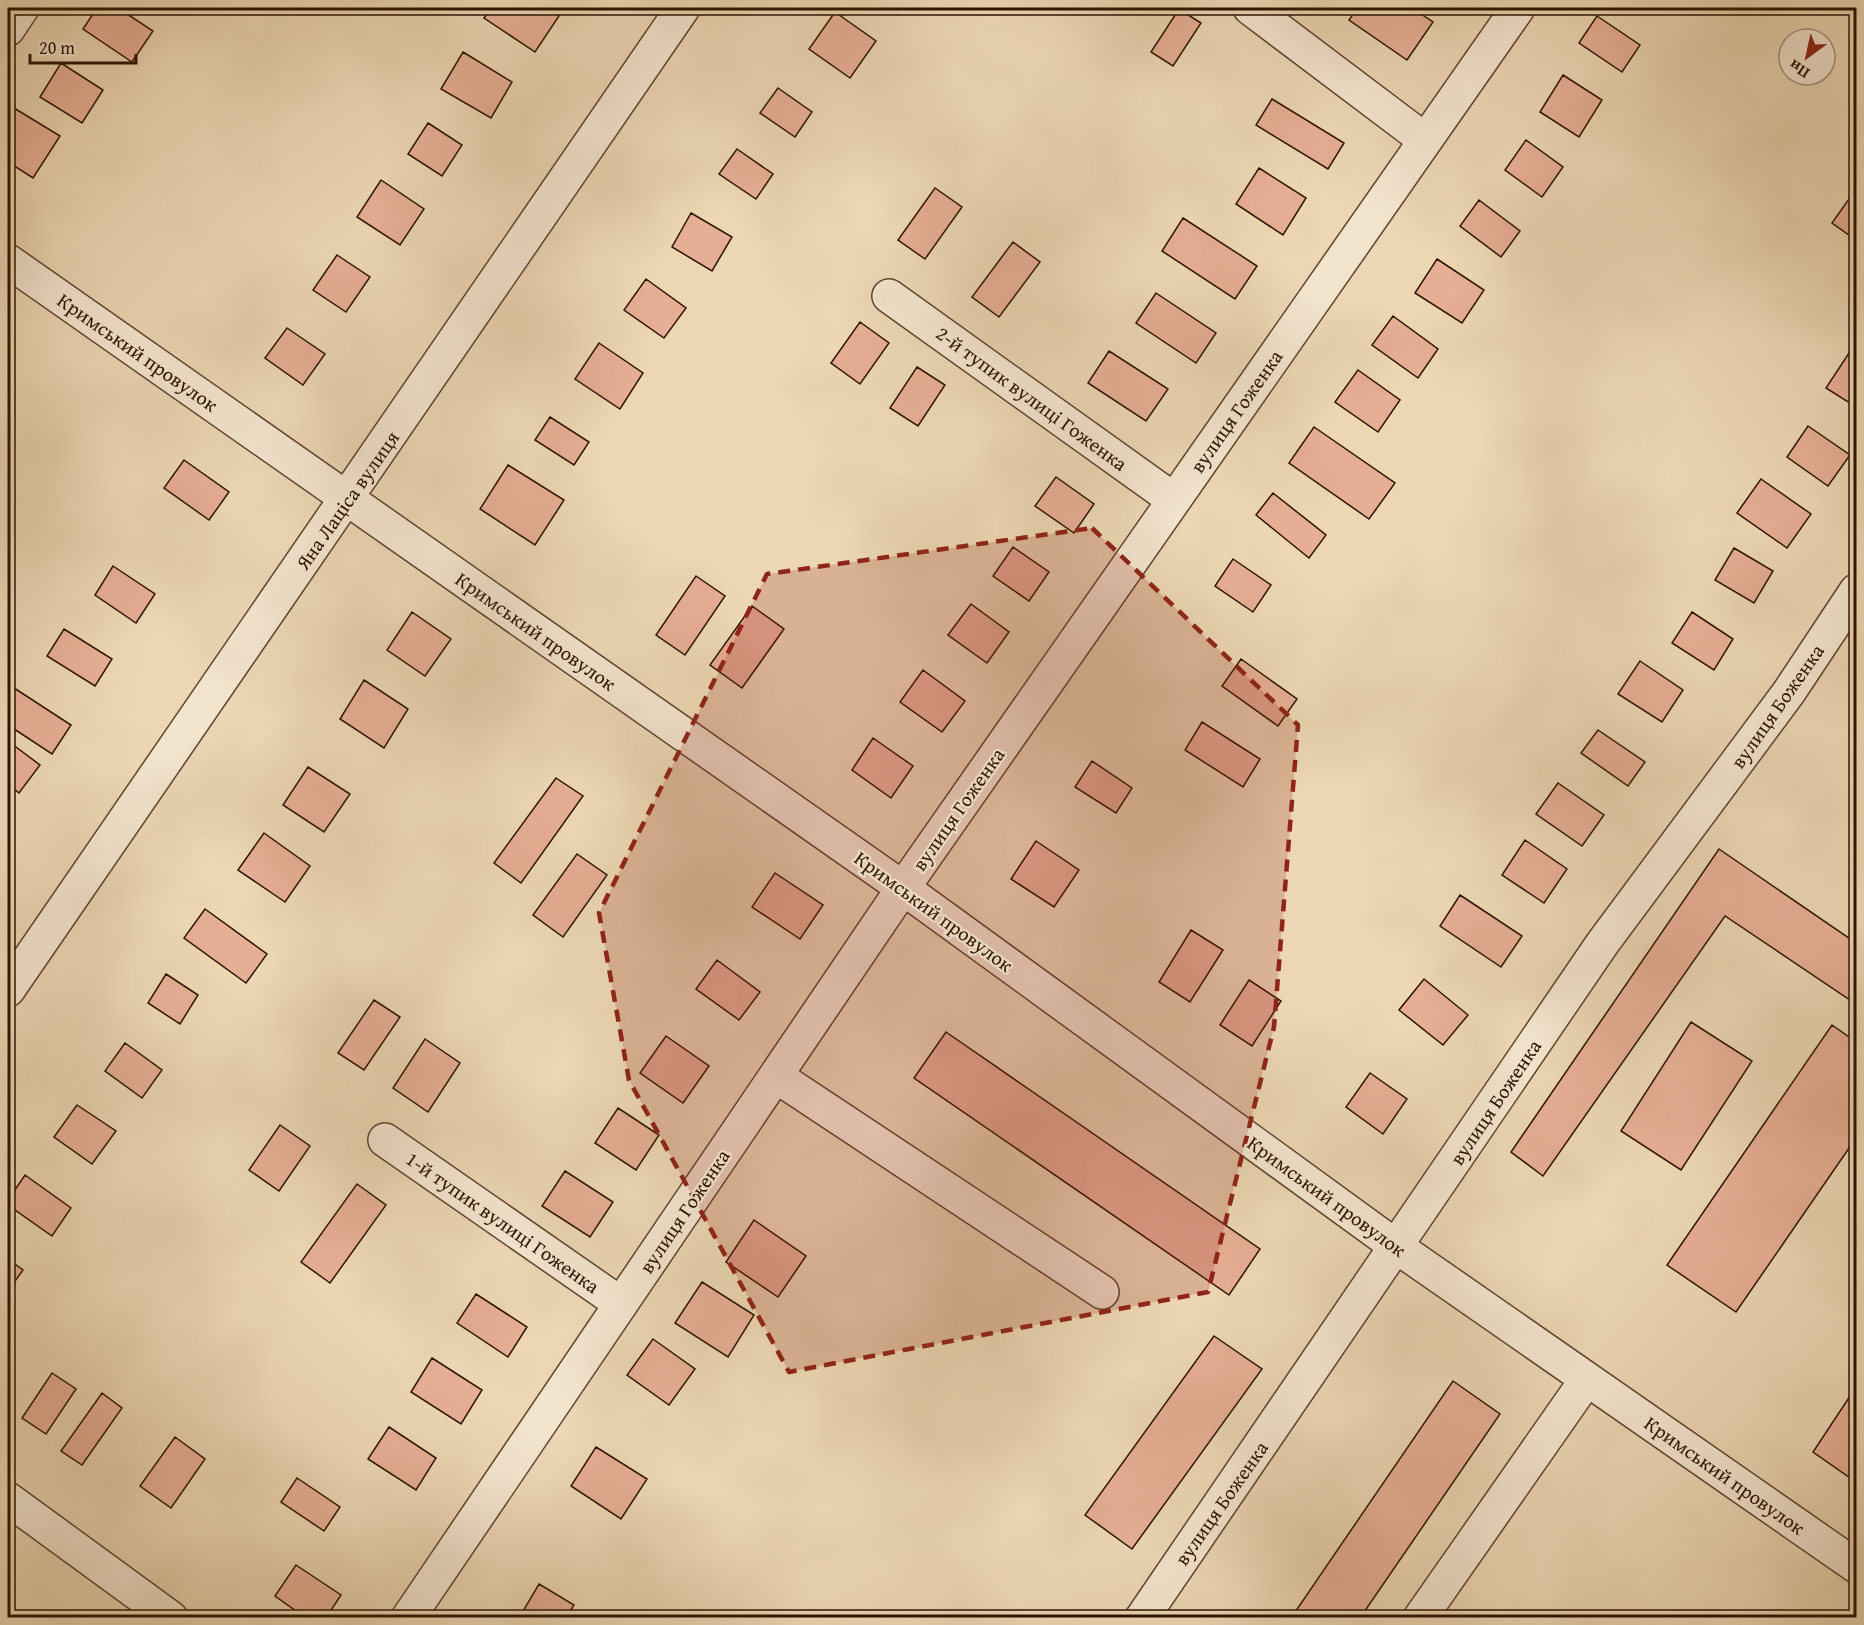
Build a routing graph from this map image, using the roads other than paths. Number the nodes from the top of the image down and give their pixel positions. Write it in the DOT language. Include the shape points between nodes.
graph roads {
  1 [pos="22,8"];
  2 [pos="683,8"];
  3 [pos="1250,8"];
  4 [pos="1518,8"];
  5 [pos="8,29"];
  6 [pos="1425,140"];
  7 [pos="8,261"];
  8 [pos="889,296"];
  9 [pos="348,499"];
  10 [pos="1174,500"];
  11 [pos="1857,591"];
  12 [pos="903,888"];
  13 [pos="8,990"];
  14 [pos="776,1076"];
  15 [pos="385,1140"];
  16 [pos="1397,1247"];
  17 [pos="1102,1292"];
  18 [pos="621,1304"];
  19 [pos="1587,1379"];
  20 [pos="8,1499"];
  21 [pos="1857,1566"];
  22 [pos="171,1617"];
  23 [pos="408,1617"];
  24 [pos="1142,1617"];
  25 [pos="1420,1617"];
  1 -- 5 [label="street"];
  2 -- 9 [label="street, Яна Лаціса вулиця"];
  3 -- 6 [label="street"];
  4 -- 6 [label="street, вулиця Гоженка"];
  6 -- 10 [label="street, вулиця Гоженка"];
  7 -- 9 [label="street, Кримський провулок"];
  8 -- 10 [label="street, 2-й тупик вулиці Гоженка"];
  9 -- 12 [label="street, Кримський провулок"];
  9 -- 13 [label="street, Яна Лаціса вулиця"];
  10 -- 12 [label="street, вулиця Гоженка"];
  11 -- 16 [label="street, вулиця Боженка" via="1789,692 1602,944"];
  12 -- 14 [label="street, вулиця Гоженка"];
  12 -- 16 [label="street, Кримський провулок"];
  14 -- 17 [label="street"];
  14 -- 18 [label="street, вулиця Гоженка"];
  15 -- 18 [label="street, 1-й тупик вулиці Гоженка"];
  16 -- 19 [label="street, Кримський провулок"];
  16 -- 24 [label="street, вулиця Боженка"];
  18 -- 23 [label="street, вулиця Гоженка"];
  19 -- 21 [label="street, Кримський провулок"];
  19 -- 25 [label="street"];
  20 -- 22 [label="street"];
}
